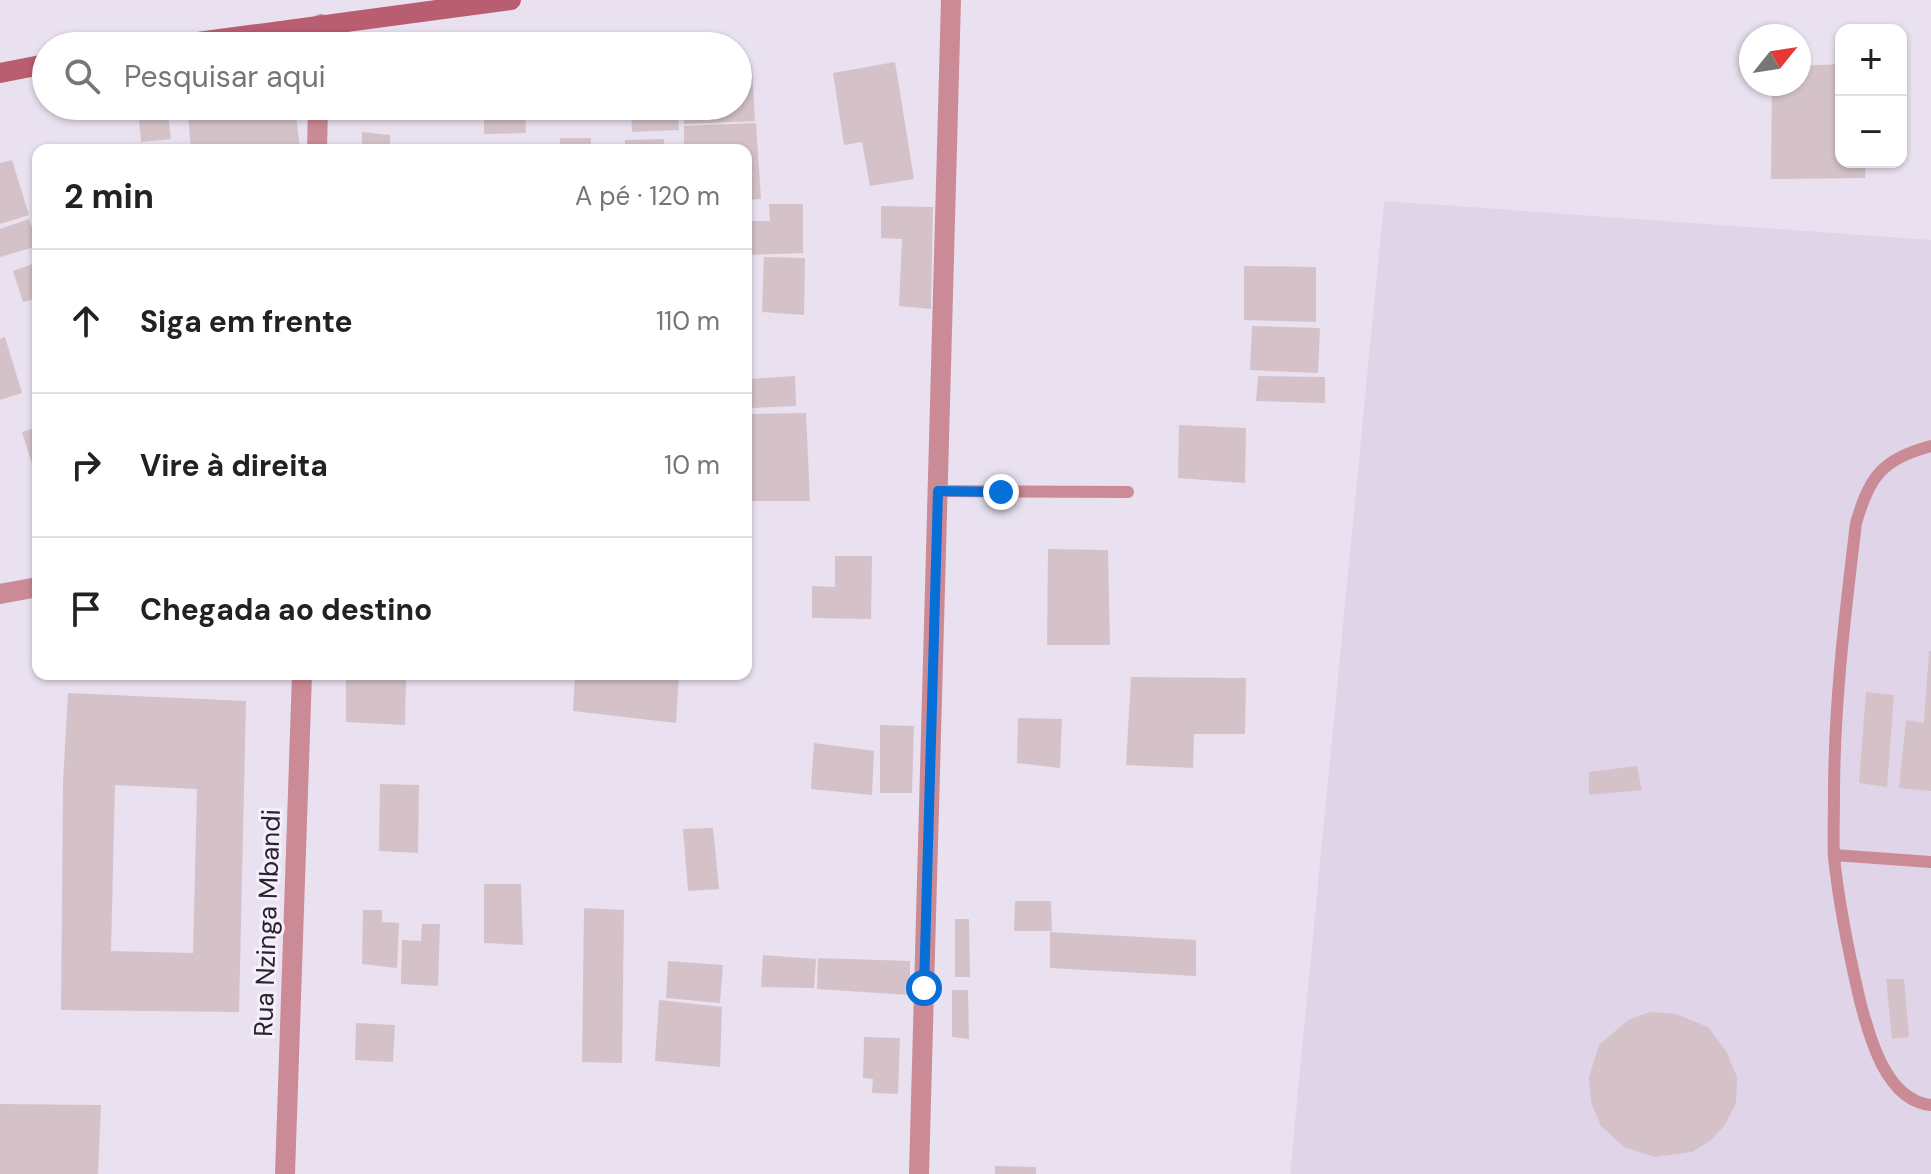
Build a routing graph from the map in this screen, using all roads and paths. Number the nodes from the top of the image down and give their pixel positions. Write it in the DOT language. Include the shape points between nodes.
graph roads {
  1 [pos="511,0"];
  2 [pos="951,0"];
  3 [pos="321,24"];
  4 [pos="265,32"];
  5 [pos="321,32"];
  6 [pos="32,67"];
  7 [pos="0,73"];
  8 [pos="318,120"];
  9 [pos="317,144"];
  10 [pos="1931,446"];
  11 [pos="938,491"];
  12 [pos="1128,492"];
  13 [pos="32,588"];
  14 [pos="0,594"];
  15 [pos="302,680"];
  16 [pos="1834,855"];
  17 [pos="1931,862"];
  18 [pos="1931,1105"];
  19 [pos="285,1174"];
  20 [pos="919,1174"];
  1 -- 3 [label="main road"];
  2 -- 11 [label="street"];
  3 -- 4 [label="main road"];
  3 -- 5 [label="street"];
  6 -- 7 [label="main road"];
  8 -- 9 [label="street"];
  10 -- 16 [label="lane" via="1906,453 1881,470 1864,496 1856,523 1834,726"];
  11 -- 12 [label="lane"];
  11 -- 20 [label="street"];
  13 -- 14 [label="street"];
  15 -- 19 [label="street, Rua Nzinga Mbandi"];
  16 -- 17 [label="lane"];
  16 -- 18 [label="lane" via="1846,942 1878,1062 1903,1092"];
}
